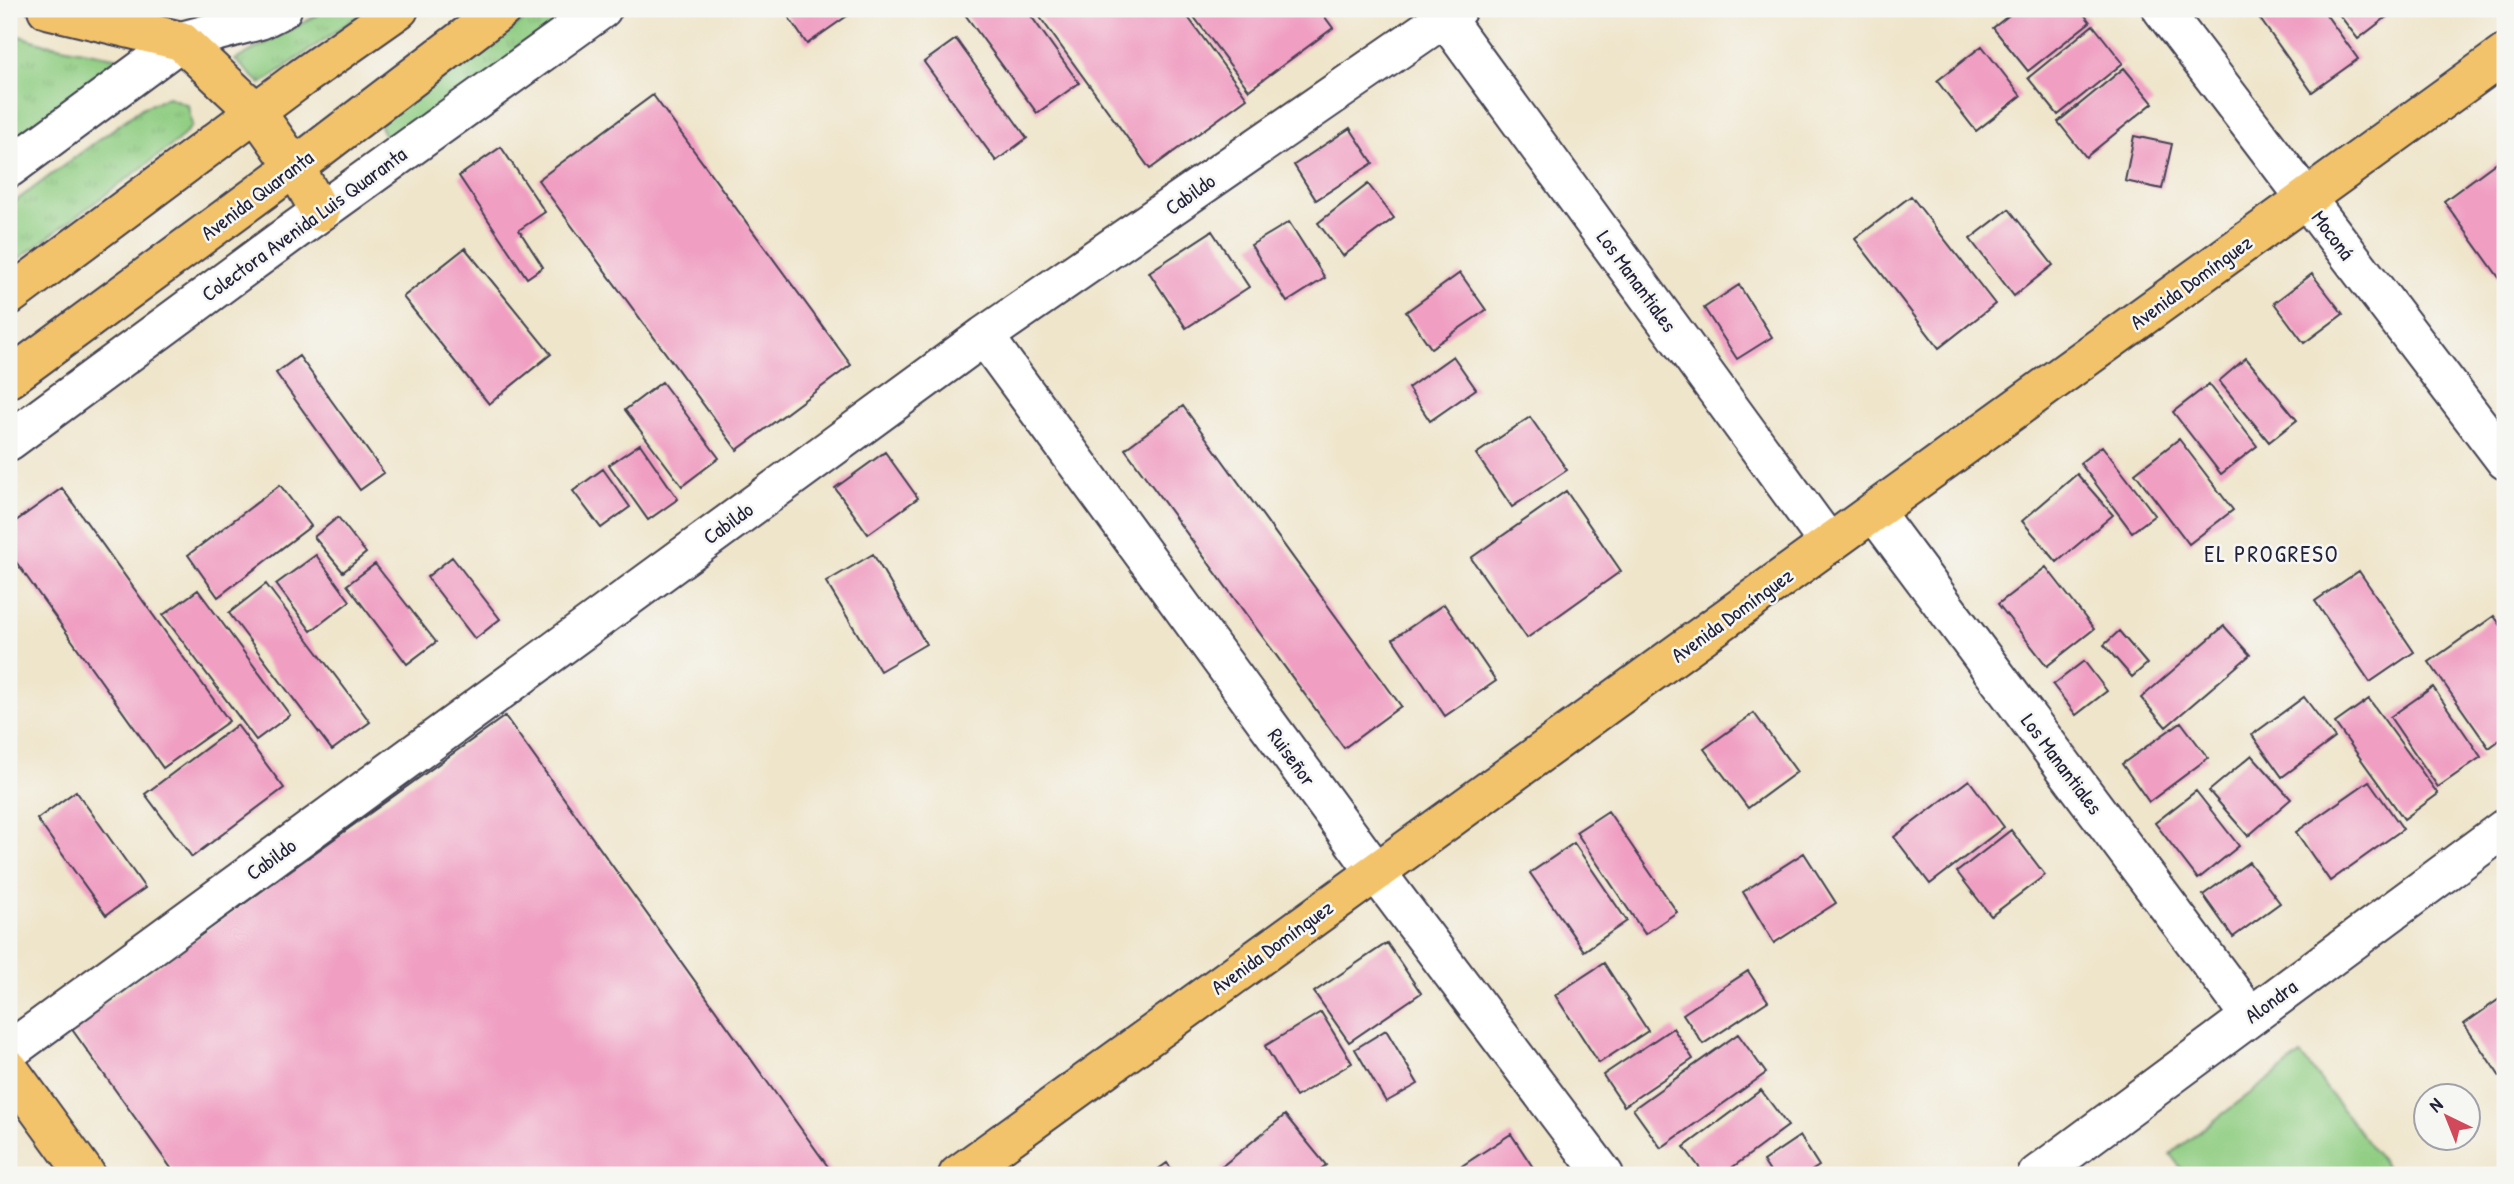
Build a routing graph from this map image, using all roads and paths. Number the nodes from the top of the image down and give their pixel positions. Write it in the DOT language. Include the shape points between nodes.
graph roads {
  1 [pos="47,9"];
  2 [pos="282,9"];
  3 [pos="399,9"];
  4 [pos="502,9"];
  5 [pos="602,9"];
  6 [pos="2162,9"];
  7 [pos="1451,13"];
  8 [pos="181,41"];
  9 [pos="2505,54"];
  10 [pos="256,112"];
  11 [pos="295,167"];
  12 [pos="9,169"];
  13 [pos="2305,199"];
  14 [pos="320,212"];
  15 [pos="9,296"];
  16 [pos="984,336"];
  17 [pos="9,378"];
  18 [pos="9,441"];
  19 [pos="2505,460"];
  20 [pos="1874,512"];
  21 [pos="1829,544"];
  22 [pos="2505,828"];
  23 [pos="1376,872"];
  24 [pos="2250,1016"];
  25 [pos="9,1051"];
  26 [pos="9,1069"];
  27 [pos="86,1175"];
  28 [pos="958,1175"];
  29 [pos="1604,1175"];
  30 [pos="2037,1175"];
  1 -- 8 [label="main road"];
  2 -- 8 [label="street" via="260,20"];
  3 -- 10 [label="main road"];
  4 -- 11 [label="main road, Avenida Quaranta"];
  5 -- 14 [label="street, Colectora Avenida Luis Quaranta"];
  6 -- 13 [label="street, Moconá"];
  7 -- 16 [label="street, Cabildo"];
  7 -- 21 [label="street, Los Manantiales"];
  8 -- 10 [label="main road"];
  8 -- 12 [label="street"];
  9 -- 13 [label="main road, Avenida Domínguez"];
  10 -- 11 [label="main road"];
  10 -- 15 [label="main road"];
  11 -- 14 [label="main road"];
  11 -- 17 [label="main road, Avenida Quaranta"];
  13 -- 19 [label="street, Moconá"];
  13 -- 20 [label="main road, Avenida Domínguez"];
  14 -- 18 [label="street, Colectora Avenida Luis Quaranta"];
  16 -- 23 [label="street, Ruiseñor"];
  16 -- 25 [label="street, Cabildo"];
  20 -- 21 [label="main road, Avenida Domínguez"];
  20 -- 24 [label="street, Los Manantiales"];
  21 -- 23 [label="main road, Avenida Domínguez"];
  22 -- 24 [label="street, Alondra"];
  23 -- 28 [label="main road, Avenida Domínguez"];
  23 -- 29 [label="street, Ruiseñor"];
  24 -- 30 [label="street, Alondra"];
  26 -- 27 [label="main road"];
}
